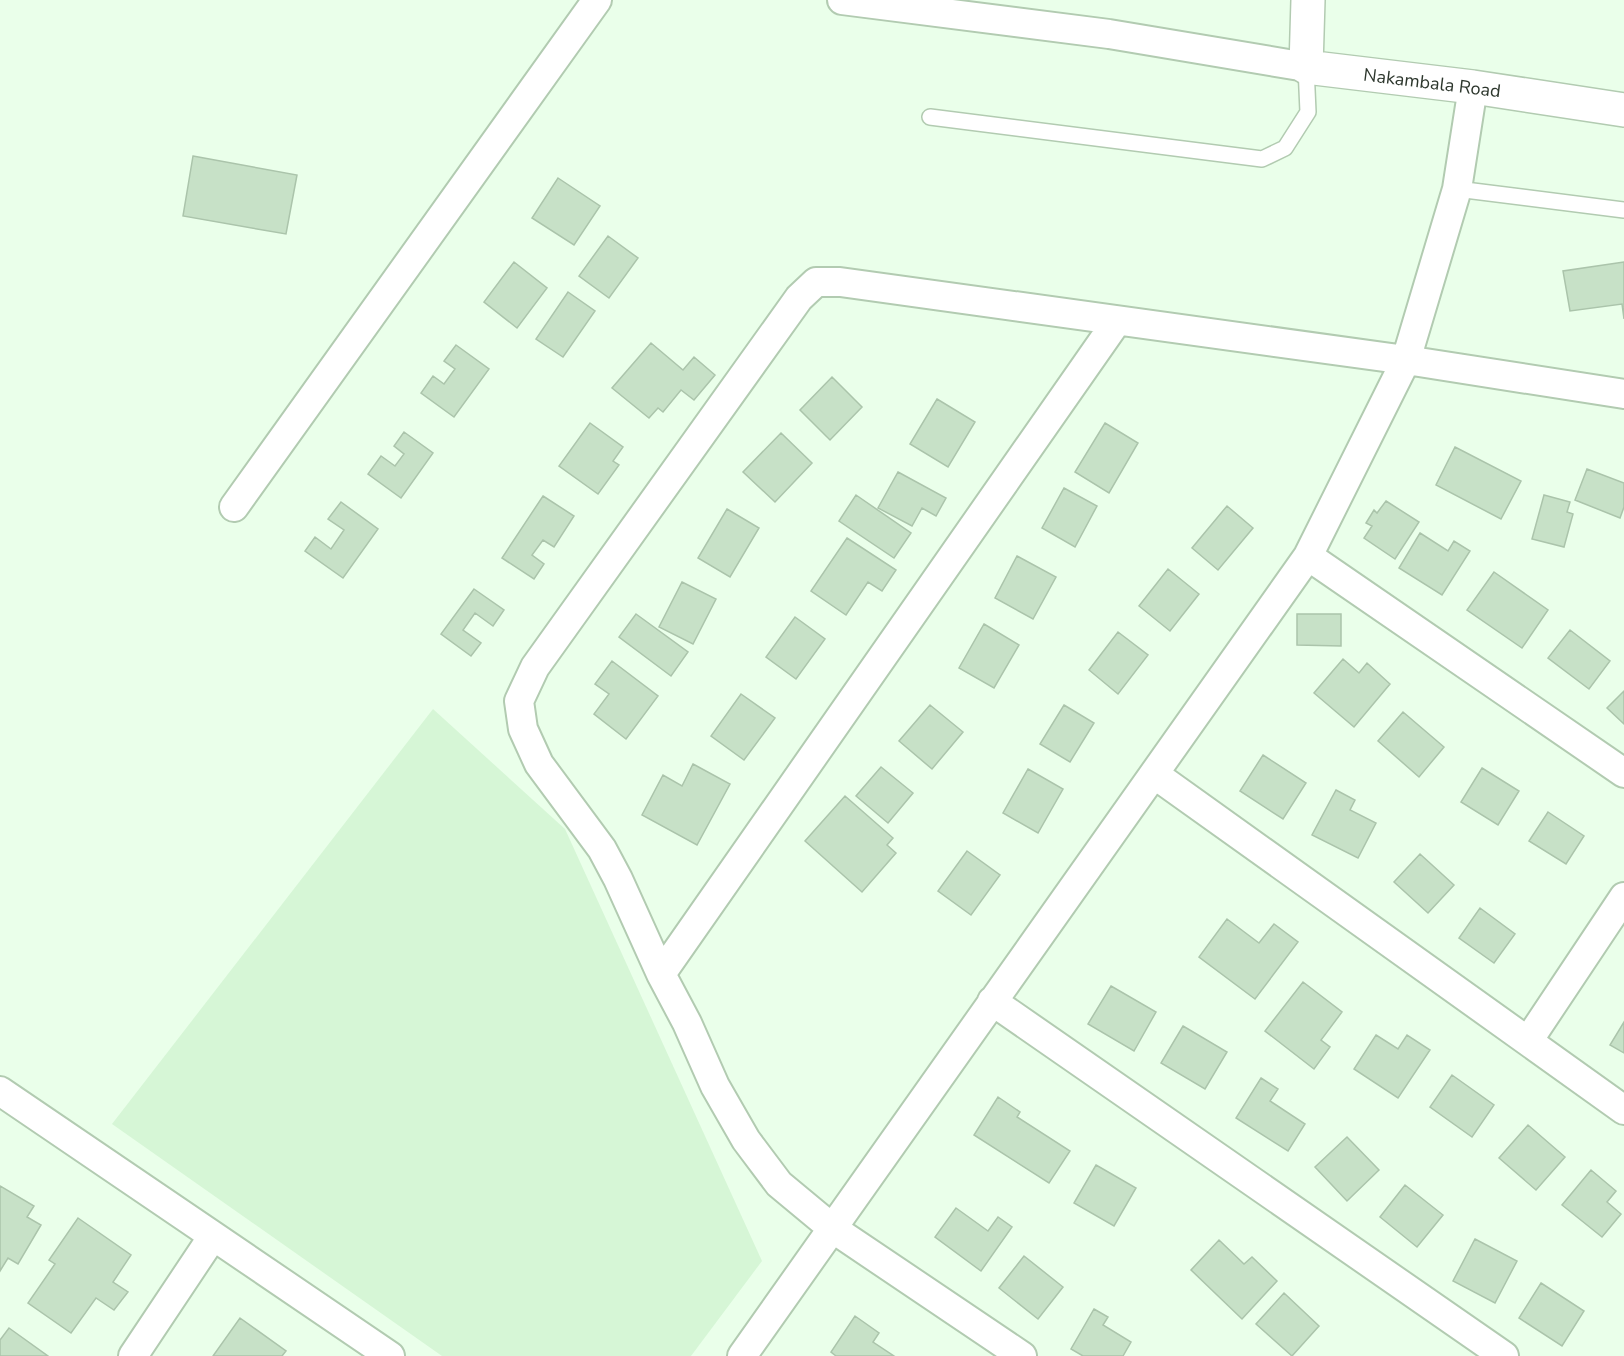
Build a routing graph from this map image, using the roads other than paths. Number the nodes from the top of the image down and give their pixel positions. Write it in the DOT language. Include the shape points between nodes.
graph roads {
  1 [pos="597,0"];
  2 [pos="842,0"];
  3 [pos="1308,0"];
  4 [pos="1306,67"];
  5 [pos="1473,87"];
  6 [pos="1624,110"];
  7 [pos="930,117"];
  8 [pos="1457,189"];
  9 [pos="1624,210"];
  10 [pos="1117,321"];
  11 [pos="1406,360"];
  12 [pos="1624,394"];
  13 [pos="234,507"];
  14 [pos="1308,556"];
  15 [pos="1624,773"];
  16 [pos="1154,774"];
  17 [pos="1624,897"];
  18 [pos="661,974"];
  19 [pos="992,1001"];
  20 [pos="1528,1041"];
  21 [pos="0,1091"];
  22 [pos="1624,1110"];
  23 [pos="832,1228"];
  24 [pos="213,1236"];
  25 [pos="134,1356"];
  26 [pos="390,1356"];
  27 [pos="742,1356"];
  28 [pos="1022,1356"];
  29 [pos="1504,1356"];
  1 -- 13 [label="street"];
  2 -- 4 [label="street" via="1109,34"];
  3 -- 4 [label="main road"];
  4 -- 5 [label="main road, Nakambala Road"];
  4 -- 7 [label="lane" via="1308,112 1285,148 1262,159"];
  5 -- 6 [label="main road, Nakambala Road"];
  5 -- 8 [label="street"];
  8 -- 9 [label="lane"];
  8 -- 11 [label="street"];
  10 -- 11 [label="street"];
  10 -- 18 [label="street"];
  10 -- 18 [label="street" via="840,282 816,282 799,298 534,667 519,701 523,729 538,764 602,849"];
  11 -- 12 [label="street"];
  11 -- 14 [label="street"];
  14 -- 15 [label="street"];
  14 -- 16 [label="street"];
  16 -- 19 [label="street"];
  16 -- 20 [label="street"];
  17 -- 20 [label="street"];
  18 -- 23 [label="street" via="746,1140 779,1184"];
  19 -- 23 [label="street"];
  19 -- 29 [label="street"];
  20 -- 22 [label="street"];
  21 -- 24 [label="street"];
  23 -- 27 [label="street"];
  23 -- 28 [label="street"];
  24 -- 25 [label="street"];
  24 -- 26 [label="street"];
}
